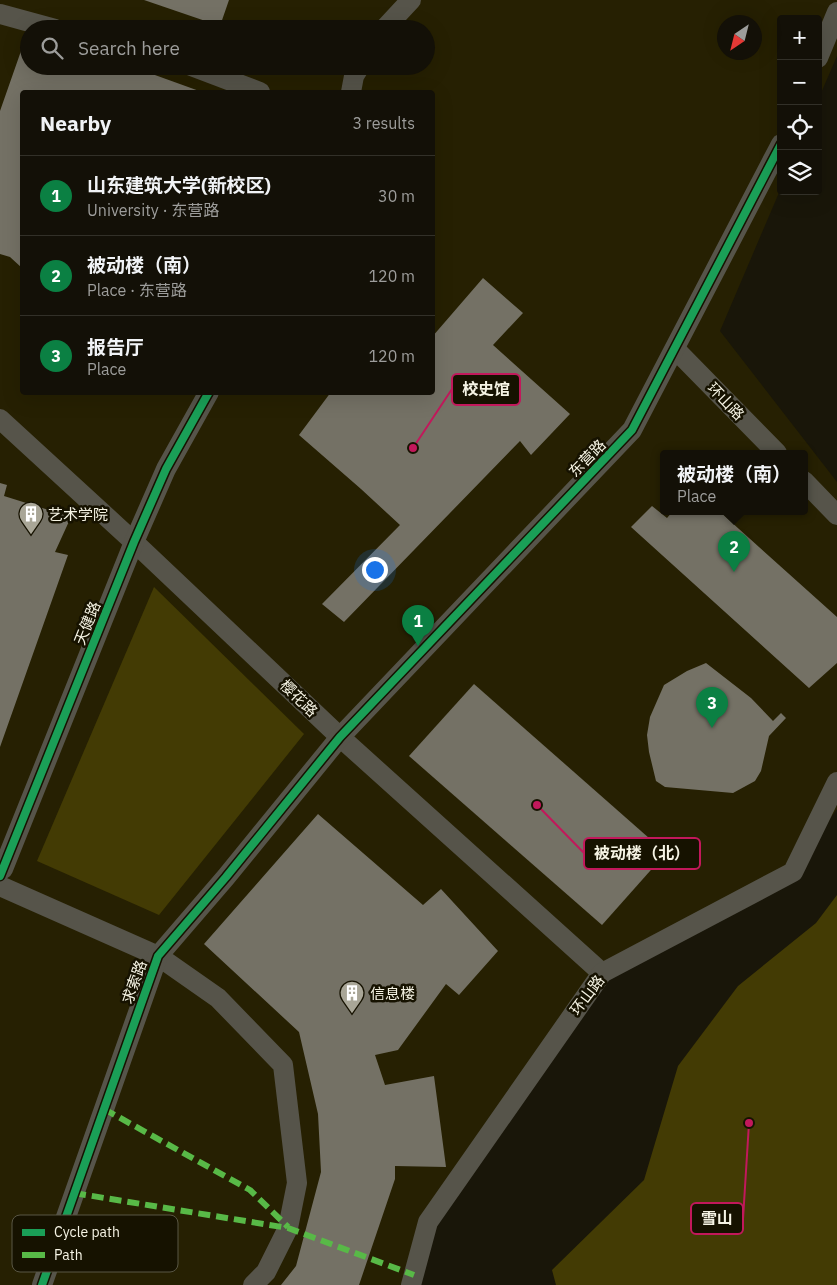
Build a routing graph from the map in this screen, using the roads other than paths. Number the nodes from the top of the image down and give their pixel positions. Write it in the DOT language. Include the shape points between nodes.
graph roads {
  1 [pos="411,0"];
  2 [pos="837,12"];
  3 [pos="0,14"];
  4 [pos="22,20"];
  5 [pos="392,20"];
  6 [pos="822,48"];
  7 [pos="215,75"];
  8 [pos="355,75"];
  9 [pos="255,90"];
  10 [pos="351,90"];
  11 [pos="778,150"];
  12 [pos="674,349"];
  13 [pos="207,395"];
  14 [pos="0,418"];
  15 [pos="774,450"];
  16 [pos="808,485"];
  17 [pos="837,515"];
  18 [pos="134,542"];
  19 [pos="340,737"];
  20 [pos="837,782"];
  21 [pos="2,878"];
  22 [pos="158,956"];
  23 [pos="602,973"];
  24 [pos="67,1215"];
  25 [pos="47,1272"];
  26 [pos="42,1285"];
  27 [pos="253,1285"];
  28 [pos="411,1285"];
  1 -- 5 [label="street"];
  2 -- 6 [label="street"];
  3 -- 4 [label="street"];
  7 -- 9 [label="street"];
  8 -- 10 [label="street"];
  11 -- 12 [label="street, 东营路"];
  12 -- 15 [label="street, 环山路"];
  12 -- 19 [label="street, 东营路" via="632,430"];
  13 -- 18 [label="street, 天健路" via="166,469"];
  14 -- 18 [label="street, 樱花路"];
  16 -- 17 [label="street"];
  18 -- 19 [label="street, 樱花路"];
  18 -- 21 [label="street, 天健路"];
  19 -- 22 [label="street, 求索路"];
  19 -- 23 [label="street, 樱花路"];
  20 -- 23 [label="street, 环山路" via="793,872"];
  21 -- 22 [label="street"];
  22 -- 24 [label="street, 求索路"];
  22 -- 27 [label="street" via="218,998 283,1065 297,1183 288,1228 266,1272"];
  23 -- 28 [label="street, 环山路" via="428,1222"];
  25 -- 26 [label="street, 求索路"];
}
